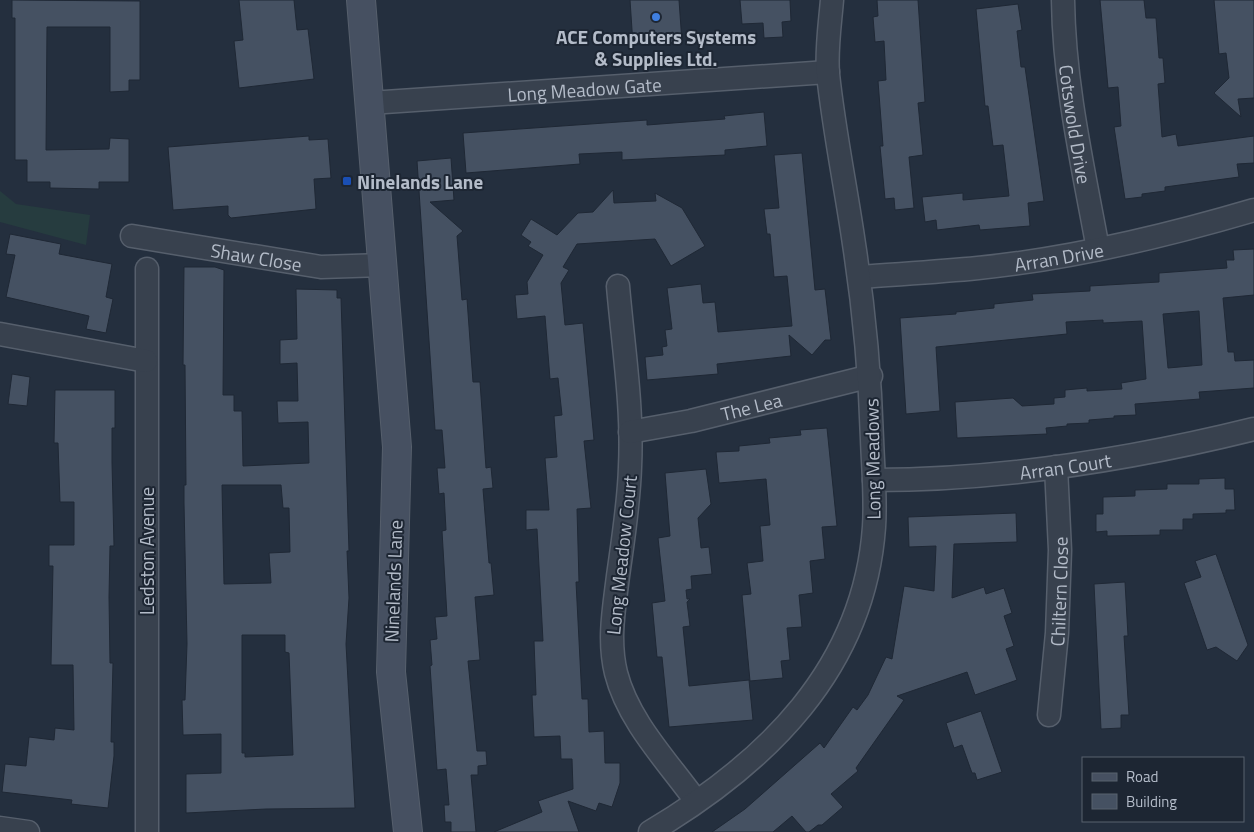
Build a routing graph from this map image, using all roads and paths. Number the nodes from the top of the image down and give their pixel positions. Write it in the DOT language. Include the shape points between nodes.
graph roads {
  1 [pos="361,0"];
  2 [pos="832,0"];
  3 [pos="1063,0"];
  4 [pos="828,72"];
  5 [pos="370,103"];
  6 [pos="1254,210"];
  7 [pos="132,236"];
  8 [pos="1098,248"];
  9 [pos="383,265"];
  10 [pos="147,269"];
  11 [pos="860,277"];
  12 [pos="618,286"];
  13 [pos="0,334"];
  14 [pos="146,361"];
  15 [pos="870,376"];
  16 [pos="1254,429"];
  17 [pos="630,432"];
  18 [pos="1056,467"];
  19 [pos="874,480"];
  20 [pos="1049,715"];
  21 [pos="696,801"];
  22 [pos="0,828"];
  23 [pos="28,832"];
  24 [pos="147,832"];
  25 [pos="408,832"];
  26 [pos="650,832"];
  1 -- 5 [label="street, Ninelands Lane"];
  2 -- 4 [label="street, Long Meadows"];
  3 -- 8 [label="street, Cotswold Drive" via="1073,110"];
  4 -- 5 [label="street, Long Meadow Gate"];
  4 -- 11 [label="street, Long Meadows"];
  5 -- 9 [label="street, Ninelands Lane"];
  6 -- 8 [label="street, Arran Drive" via="1186,230"];
  7 -- 9 [label="street, Shaw Close" via="321,268"];
  8 -- 11 [label="street, Arran Drive" via="979,268"];
  9 -- 25 [label="street, Ninelands Lane" via="397,447 391,672"];
  10 -- 14 [label="street, Ledston Avenue"];
  11 -- 15 [label="street, Long Meadows"];
  12 -- 17 [label="street, Long Meadow Court"];
  13 -- 14 [label="street"];
  14 -- 24 [label="street, Ledston Avenue"];
  15 -- 17 [label="street, The Lea" via="691,421"];
  15 -- 19 [label="street, Long Meadows"];
  16 -- 18 [label="street, Arran Court" via="1184,446"];
  17 -- 21 [label="street, Long Meadow Court" via="628,499 612,622 613,657 630,707"];
  18 -- 19 [label="street, Arran Court" via="961,478"];
  18 -- 20 [label="street, Chiltern Close" via="1060,550 1057,633"];
  19 -- 21 [label="street, Long Meadows" via="874,526 865,582 834,660 804,707 786,728 744,766"];
  21 -- 26 [label="street, Long Meadows"];
  22 -- 23 [label="street"];
}
